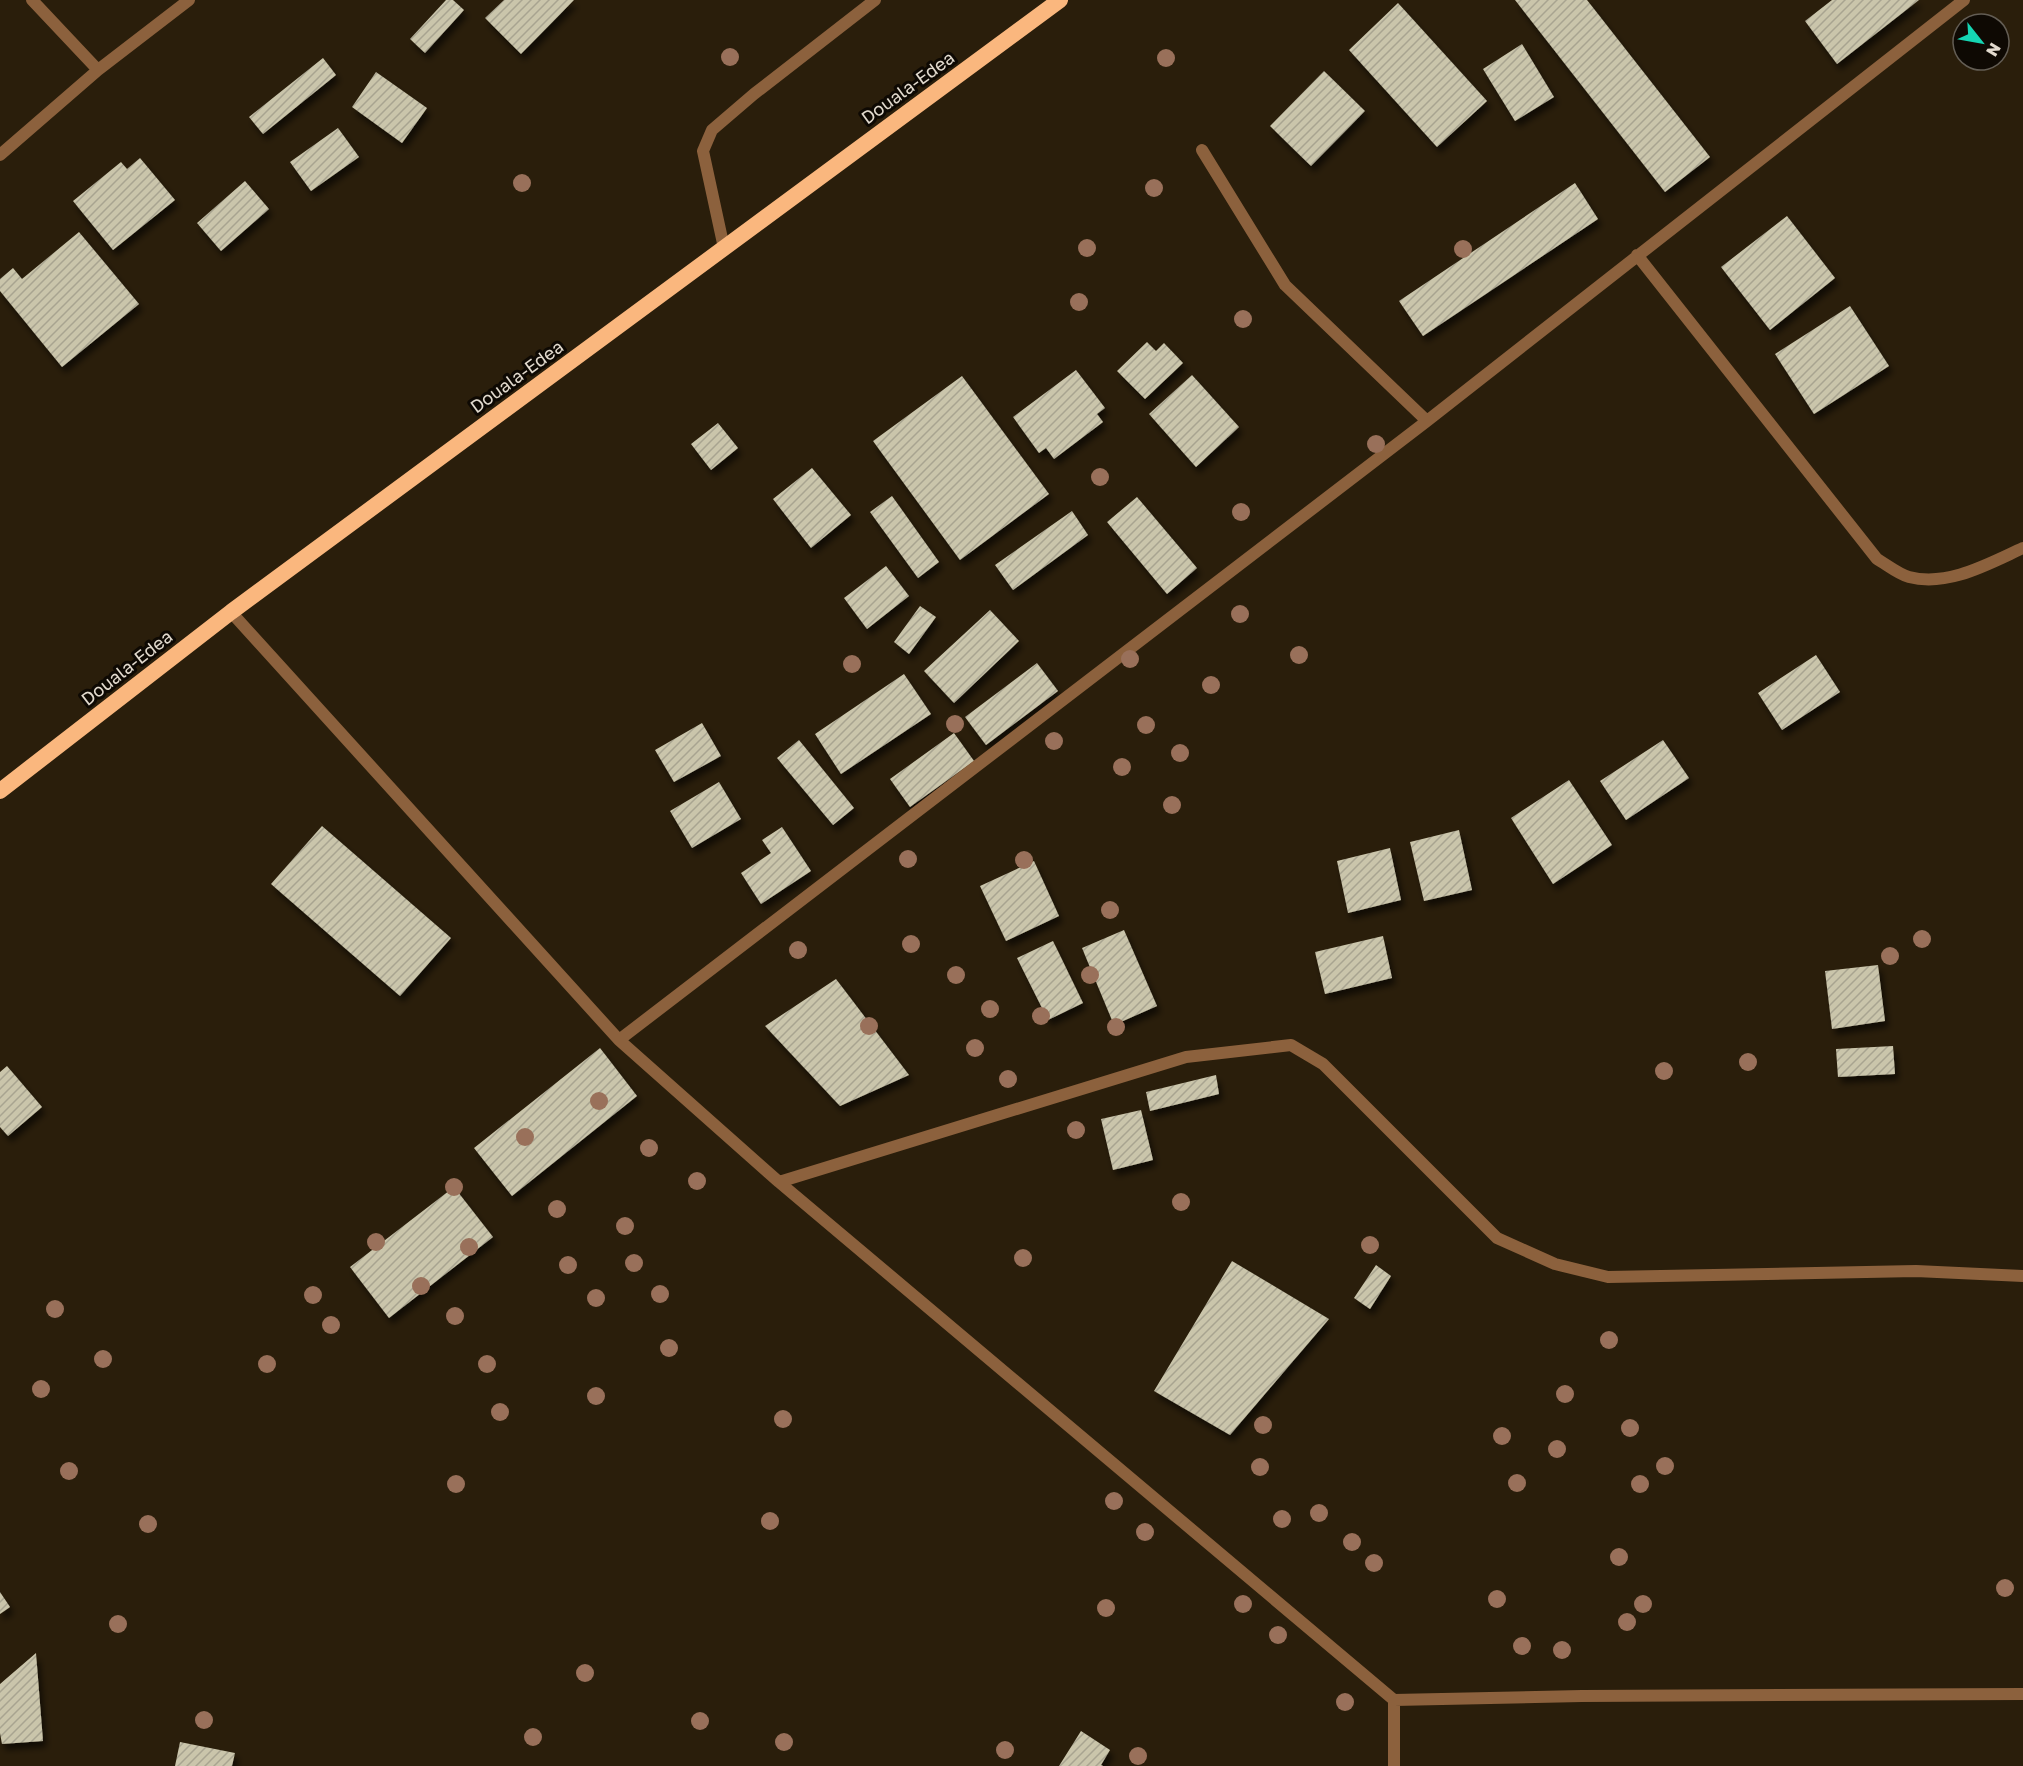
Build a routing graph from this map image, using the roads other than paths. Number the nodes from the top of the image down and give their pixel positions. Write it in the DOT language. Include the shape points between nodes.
graph roads {
  1 [pos="32,0"];
  2 [pos="189,0"];
  3 [pos="875,0"];
  4 [pos="1060,0"];
  5 [pos="1964,0"];
  6 [pos="98,70"];
  7 [pos="1202,150"];
  8 [pos="0,155"];
  9 [pos="724,248"];
  10 [pos="1637,255"];
  11 [pos="1427,421"];
  12 [pos="2023,548"];
  13 [pos="231,612"];
  14 [pos="0,791"];
  15 [pos="619,1040"];
  16 [pos="779,1182"];
  17 [pos="2023,1276"];
  18 [pos="2023,1694"];
  19 [pos="1394,1700"];
  20 [pos="1394,1766"];
  1 -- 6 [label="street"];
  2 -- 6 [label="street"];
  3 -- 9 [label="street" via="712,130 703,151"];
  4 -- 9 [label="highway, Douala-Edea"];
  5 -- 10 [label="street"];
  6 -- 8 [label="street"];
  7 -- 11 [label="street" via="1285,285"];
  9 -- 13 [label="highway, Douala-Edea"];
  10 -- 11 [label="street"];
  10 -- 12 [label="street" via="1876,559 1906,577 1932,580 1976,569"];
  11 -- 15 [label="street"];
  13 -- 14 [label="highway, Douala-Edea"];
  13 -- 15 [label="street"];
  15 -- 16 [label="street"];
  16 -- 17 [label="street" via="1186,1058 1291,1045 1323,1064 1497,1238 1555,1264 1608,1277 1916,1271"];
  16 -- 19 [label="street"];
  18 -- 19 [label="street"];
  19 -- 20 [label="street"];
}
